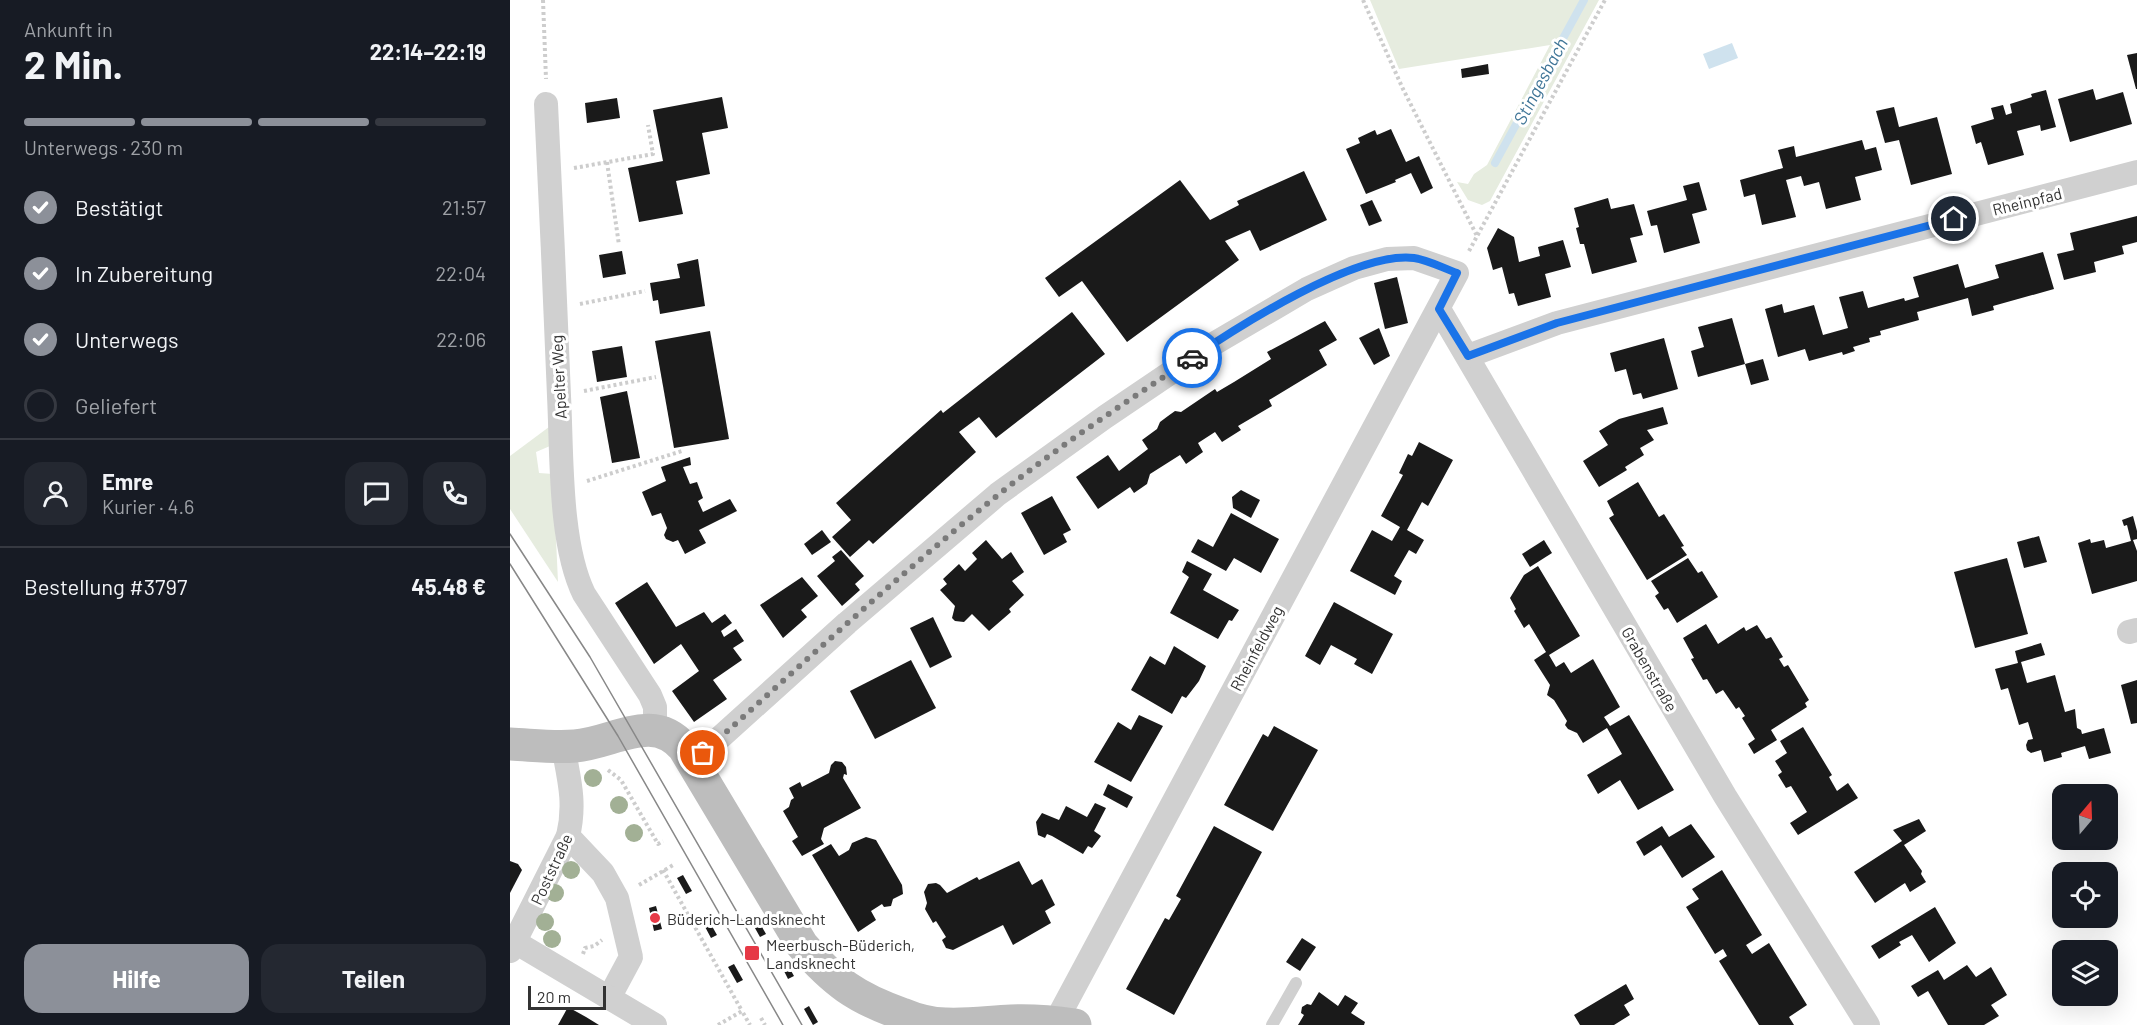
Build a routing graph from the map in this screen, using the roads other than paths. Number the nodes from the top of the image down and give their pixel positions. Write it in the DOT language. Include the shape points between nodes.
graph roads {
  1 [pos="546,104"];
  2 [pos="2137,172"];
  3 [pos="1439,309"];
  4 [pos="1468,356"];
  5 [pos="644,731"];
  6 [pos="510,744"];
  7 [pos="570,746"];
  8 [pos="693,762"];
  9 [pos="568,836"];
  10 [pos="512,947"];
  11 [pos="1296,983"];
  12 [pos="609,998"];
  13 [pos="1065,1024"];
  14 [pos="655,1025"];
  15 [pos="1272,1025"];
  16 [pos="1868,1025"];
  1 -- 5 [label="street, Apelter Weg" via="567,522 577,579 584,594 651,695 655,707"];
  2 -- 4 [label="street, Rheinpfad" via="1601,310"];
  3 -- 4 [label="street, Grabenstraße"];
  3 -- 8 [label="street, Rheinfeldweg" via="1457,273 1414,258 1387,259 1354,268 1307,289 1210,346 999,494"];
  3 -- 13 [label="street, Rheinfeldweg"];
  4 -- 16 [label="street, Grabenstraße" via="1725,796"];
  5 -- 7 [label="main road"];
  5 -- 8 [label="main road" via="677,739"];
  6 -- 7 [label="main road"];
  7 -- 9 [label="street, Poststraße" via="573,817"];
  8 -- 13 [label="main road" via="802,945 825,972 848,990 873,1004 934,1023"];
  9 -- 10 [label="street, Poststraße"];
  9 -- 12 [label="street" via="603,873 617,898 631,957"];
  10 -- 12 [label="street"];
  11 -- 15 [label="lane"];
  12 -- 14 [label="street"];
}
